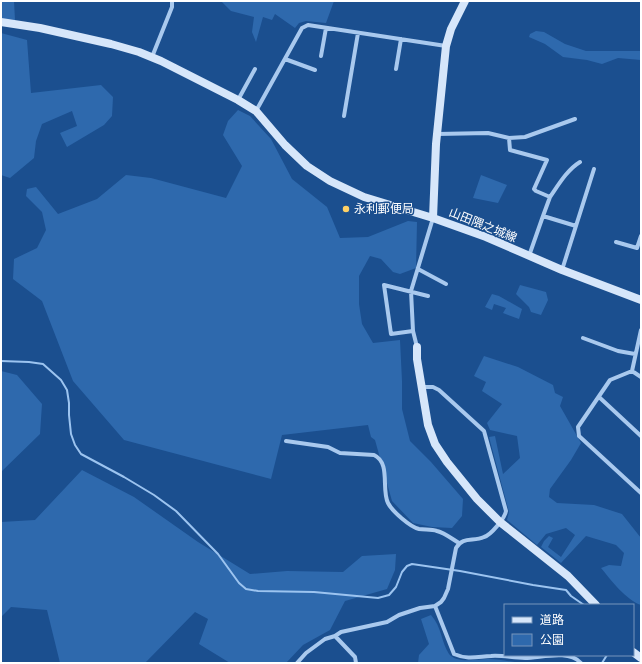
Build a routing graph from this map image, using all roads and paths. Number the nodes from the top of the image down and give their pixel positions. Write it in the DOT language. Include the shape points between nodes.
graph roads {
  1 [pos="172,1"];
  2 [pos="465,1"];
  3 [pos="1,22"];
  4 [pos="326,28"];
  5 [pos="358,33"];
  6 [pos="401,39"];
  7 [pos="446,46"];
  8 [pos="321,56"];
  9 [pos="152,57"];
  10 [pos="284,59"];
  11 [pos="255,69"];
  12 [pos="396,69"];
  13 [pos="315,70"];
  14 [pos="238,100"];
  15 [pos="256,111"];
  16 [pos="344,116"];
  17 [pos="575,120"];
  18 [pos="437,134"];
  19 [pos="510,138"];
  20 [pos="580,162"];
  21 [pos="594,168"];
  22 [pos="550,197"];
  23 [pos="543,216"];
  24 [pos="434,218"];
  25 [pos="576,226"];
  26 [pos="641,236"];
  27 [pos="616,242"];
  28 [pos="529,256"];
  29 [pos="418,269"];
  30 [pos="562,270"];
  31 [pos="446,284"];
  32 [pos="411,292"];
  33 [pos="428,296"];
  34 [pos="641,300"];
  35 [pos="641,330"];
  36 [pos="413,331"];
  37 [pos="584,338"];
  38 [pos="417,347"];
  39 [pos="635,354"];
  40 [pos="632,371"];
  41 [pos="641,377"];
  42 [pos="421,387"];
  43 [pos="599,397"];
  44 [pos="641,436"];
  45 [pos="286,441"];
  46 [pos="641,493"];
  47 [pos="500,522"];
  48 [pos="459,543"];
  49 [pos="595,604"];
  50 [pos="435,606"];
  51 [pos="335,636"];
  52 [pos="297,663"];
  53 [pos="356,663"];
  54 [pos="581,663"];
  1 -- 9 [label="street" via="172,7"];
  2 -- 7 [label="street, 山田隈之城線" via="451,29"];
  3 -- 9 [label="street" via="111,44"];
  4 -- 5 [label="street"];
  4 -- 8 [label="street"];
  4 -- 10 [label="street" via="308,25 302,28"];
  5 -- 6 [label="street"];
  5 -- 16 [label="street"];
  6 -- 7 [label="street"];
  6 -- 12 [label="street"];
  7 -- 18 [label="street, 山田隈之城線"];
  9 -- 14 [label="street"];
  10 -- 13 [label="street"];
  10 -- 15 [label="street"];
  11 -- 14 [label="street"];
  14 -- 15 [label="street"];
  15 -- 24 [label="street" via="285,145 308,166 330,181 364,197"];
  17 -- 19 [label="street" via="524,137"];
  18 -- 19 [label="street" via="488,133"];
  18 -- 24 [label="street, 山田隈之城線"];
  19 -- 22 [label="street" via="510,150 547,160 534,188"];
  20 -- 22 [label="street" via="566,174"];
  21 -- 25 [label="street"];
  22 -- 23 [label="street"];
  23 -- 25 [label="street"];
  23 -- 28 [label="street"];
  24 -- 28 [label="street, 山田隈之城線"];
  24 -- 29 [label="street"];
  25 -- 30 [label="street"];
  26 -- 27 [label="street" via="637,248"];
  28 -- 30 [label="street, 山田隈之城線"];
  29 -- 31 [label="street"];
  29 -- 32 [label="street"];
  30 -- 34 [label="street, 山田隈之城線"];
  32 -- 33 [label="street"];
  32 -- 36 [label="street"];
  32 -- 36 [label="street" via="384,285 391,334"];
  35 -- 39 [label="street"];
  36 -- 38 [label="street"];
  37 -- 39 [label="street" via="618,351"];
  38 -- 42 [label="street"];
  39 -- 40 [label="street"];
  40 -- 41 [label="street"];
  40 -- 43 [label="street" via="610,380"];
  42 -- 47 [label="street" via="428,425 435,444 447,462"];
  42 -- 47 [label="street" via="433,386 439,390 484,431 506,511"];
  43 -- 44 [label="street"];
  43 -- 46 [label="street" via="578,426 579,436"];
  45 -- 48 [label="street" via="328,448 340,453 378,457 382,462 388,504 412,527 444,533"];
  47 -- 48 [label="street" via="486,537"];
  47 -- 49 [label="street" via="568,576"];
  48 -- 50 [label="street" via="444,598"];
  50 -- 51 [label="street" via="420,608 387,622 341,632"];
  50 -- 54 [label="street" via="454,654 471,658 573,657"];
  51 -- 52 [label="street" via="325,639"];
  51 -- 53 [label="street" via="355,657"];
}
